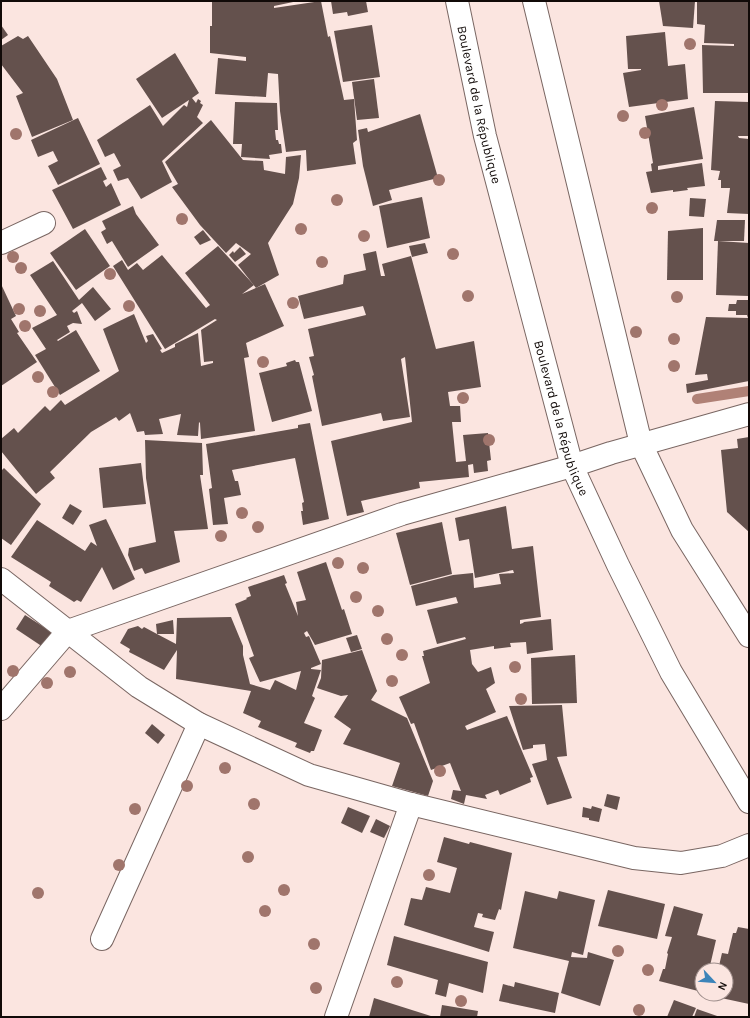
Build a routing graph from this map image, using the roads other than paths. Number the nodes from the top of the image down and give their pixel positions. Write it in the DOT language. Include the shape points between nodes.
graph roads {
  1 [pos="457,1"];
  2 [pos="534,1"];
  3 [pos="44,223"];
  4 [pos="1,243"];
  5 [pos="749,414"];
  6 [pos="640,444"];
  7 [pos="572,466"];
  8 [pos="1,579"];
  9 [pos="68,631"];
  10 [pos="749,636"];
  11 [pos="1,710"];
  12 [pos="199,724"];
  13 [pos="749,802"];
  14 [pos="411,804"];
  15 [pos="749,845"];
  16 [pos="102,939"];
  17 [pos="336,1017"];
  1 -- 7 [label="street, Boulevard de la République" via="485,136"];
  2 -- 6 [label="street"];
  3 -- 4 [label="street"];
  5 -- 6 [label="street"];
  6 -- 7 [label="street"];
  6 -- 10 [label="street" via="682,530"];
  7 -- 9 [label="street" via="402,514"];
  7 -- 13 [label="street, Boulevard de la République" via="671,672"];
  8 -- 9 [label="street"];
  9 -- 11 [label="street"];
  9 -- 12 [label="street" via="139,687"];
  12 -- 14 [label="street" via="309,774"];
  12 -- 16 [label="street"];
  14 -- 15 [label="street" via="634,858 681,863 722,856"];
  14 -- 17 [label="street"];
}
